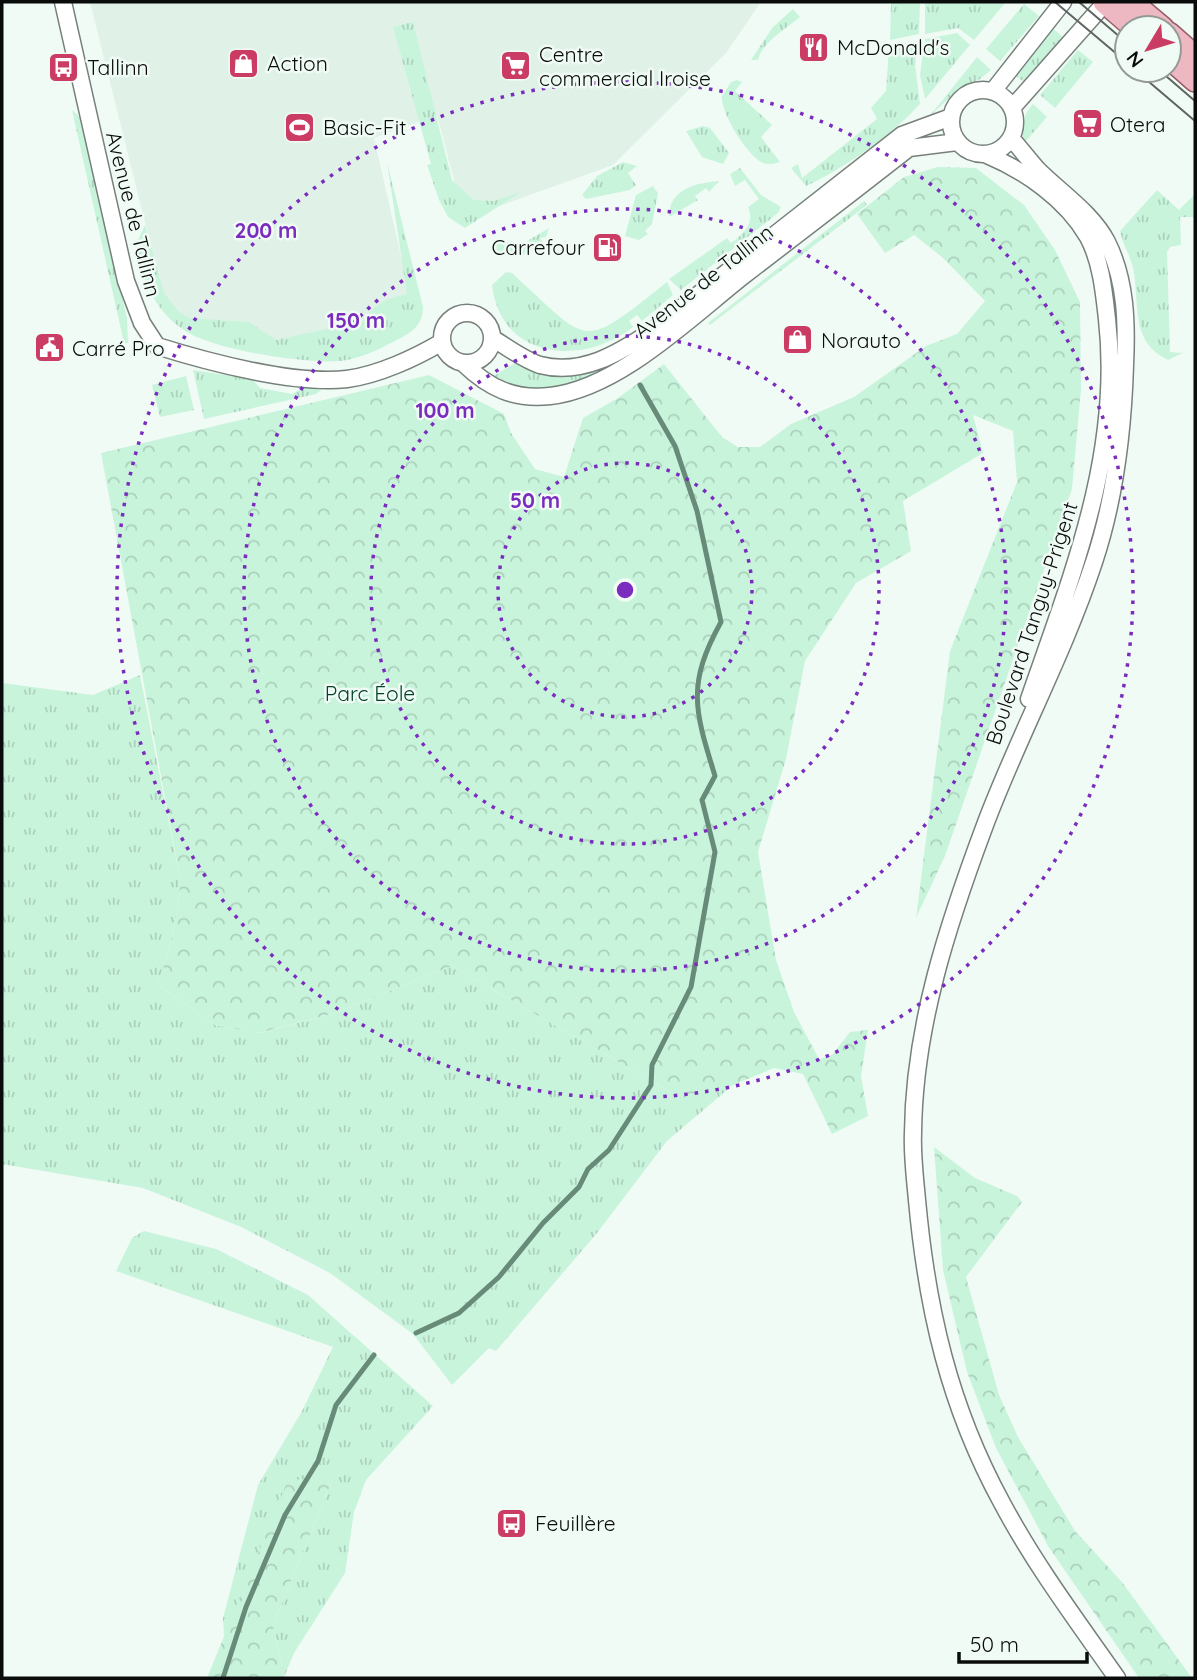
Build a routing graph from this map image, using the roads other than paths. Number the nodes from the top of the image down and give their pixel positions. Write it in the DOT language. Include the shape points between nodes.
graph roads {
  1 [pos="63,2"];
  2 [pos="1063,2"];
  3 [pos="1105,2"];
  4 [pos="1132,2"];
  5 [pos="1118,14"];
  6 [pos="1146,14"];
  7 [pos="993,91"];
  8 [pos="1012,108"];
  9 [pos="951,117"];
  10 [pos="1012,138"];
  11 [pos="957,142"];
  12 [pos="986,155"];
  13 [pos="492,338"];
  14 [pos="442,342"];
  15 [pos="464,364"];
  16 [pos="995,801"];
  17 [pos="1116,1678"];
  1 -- 14 [label="street, Avenue de Tallinn" via="126,281 142,323 157,346 227,366 337,379 377,371"];
  2 -- 7 [label="street"];
  3 -- 5 [label="main road"];
  3 -- 8 [label="street"];
  4 -- 6 [label="main road"];
  7 -- 8 [label="street"];
  7 -- 9 [label="street" via="981,90 961,98"];
  8 -- 10 [label="street"];
  9 -- 11 [label="street"];
  9 -- 13 [label="street, Avenue de Tallinn" via="902,135 614,356 568,366 540,365"];
  10 -- 12 [label="street"];
  10 -- 16 [label="street, Boulevard Tanguy-Prigent" via="1097,226 1121,281 1127,322 1120,437 1095,561"];
  11 -- 12 [label="street" via="975,154"];
  11 -- 15 [label="street, Avenue de Tallinn" via="909,148 646,352 596,382 551,396 522,397 482,382"];
  12 -- 16 [label="street, Boulevard Tanguy-Prigent" via="1013,166 1072,216 1095,251 1104,290 1111,372 1104,454 1088,528"];
  13 -- 14 [label="street" via="486,322 466,313 446,325"];
  13 -- 15 [label="street" via="487,354"];
  14 -- 15 [label="street" via="449,356"];
  16 -- 17 [label="street, Boulevard Tanguy-Prigent" via="938,961 921,1037 908,1146 923,1266 956,1402 1002,1503"];
}
